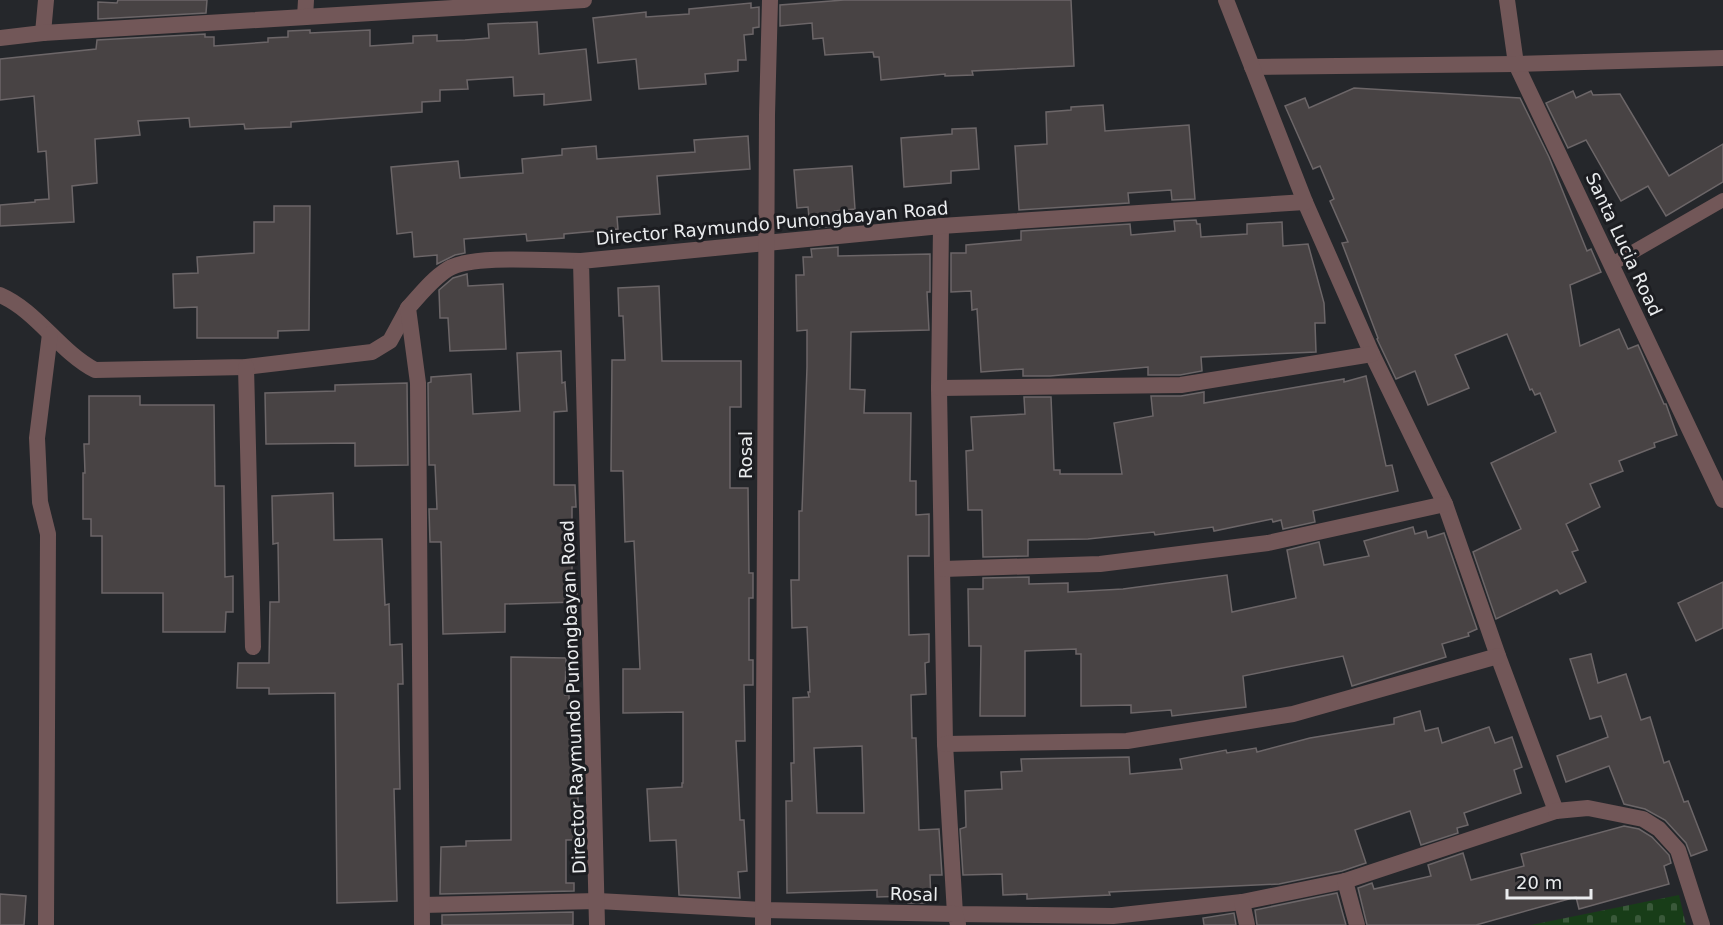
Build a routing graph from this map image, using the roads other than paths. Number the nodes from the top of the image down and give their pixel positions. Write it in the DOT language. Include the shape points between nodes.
graph roads {
  1 [pos="46,0"];
  2 [pos="306,0"];
  3 [pos="584,0"];
  4 [pos="770,0"];
  5 [pos="1226,0"];
  6 [pos="1507,0"];
  7 [pos="537,2"];
  8 [pos="305,17"];
  9 [pos="43,33"];
  10 [pos="0,38"];
  11 [pos="1723,58"];
  12 [pos="1516,64"];
  13 [pos="1252,67"];
  14 [pos="1723,200"];
  15 [pos="1305,202"];
  16 [pos="941,226"];
  17 [pos="766,244"];
  18 [pos="581,261"];
  19 [pos="1612,264"];
  20 [pos="0,295"];
  21 [pos="408,308"];
  22 [pos="50,334"];
  23 [pos="1372,354"];
  24 [pos="246,367"];
  25 [pos="939,388"];
  26 [pos="1723,499"];
  27 [pos="1445,504"];
  28 [pos="943,569"];
  29 [pos="254,647"];
  30 [pos="1498,656"];
  31 [pos="945,744"];
  32 [pos="1556,811"];
  33 [pos="1346,881"];
  34 [pos="598,901"];
  35 [pos="1242,902"];
  36 [pos="422,905"];
  37 [pos="763,917"];
  38 [pos="957,920"];
  39 [pos="1114,921"];
  40 [pos="46,925"];
  41 [pos="422,925"];
  42 [pos="597,925"];
  43 [pos="1247,925"];
  44 [pos="1357,925"];
  45 [pos="1702,925"];
  1 -- 9 [label="street"];
  2 -- 8 [label="street"];
  3 -- 7 [label="street"];
  4 -- 17 [label="street, Rosal"];
  5 -- 13 [label="street"];
  6 -- 12 [label="street, Santa Lucia Road"];
  7 -- 8 [label="street"];
  8 -- 9 [label="street"];
  9 -- 10 [label="street"];
  11 -- 12 [label="street"];
  12 -- 13 [label="street"];
  12 -- 19 [label="street, Santa Lucia Road"];
  13 -- 15 [label="street"];
  14 -- 19 [label="lane"];
  15 -- 16 [label="street, Director Raymundo Punongbayan Road"];
  15 -- 23 [label="street"];
  16 -- 17 [label="street, Director Raymundo Punongbayan Road"];
  16 -- 25 [label="street"];
  17 -- 18 [label="street, Director Raymundo Punongbayan Road"];
  17 -- 37 [label="street, Rosal"];
  18 -- 21 [label="street" via="472,260 448,268"];
  18 -- 34 [label="street, Director Raymundo Punongbayan Road"];
  19 -- 26 [label="street, Santa Lucia Road"];
  20 -- 22 [label="street" via="15,301"];
  21 -- 24 [label="street" via="390,341 372,352"];
  21 -- 36 [label="street" via="418,383"];
  22 -- 24 [label="street" via="95,370"];
  22 -- 40 [label="street" via="38,438 40,502 48,534"];
  23 -- 25 [label="street" via="1181,385"];
  23 -- 27 [label="street"];
  24 -- 29 [label="street"];
  25 -- 28 [label="street"];
  27 -- 28 [label="street" via="1268,543 1100,564"];
  27 -- 30 [label="street"];
  28 -- 31 [label="street"];
  30 -- 31 [label="street" via="1293,714 1138,739"];
  30 -- 32 [label="street"];
  31 -- 38 [label="street"];
  32 -- 33 [label="street, Rosal"];
  32 -- 45 [label="street, Rosal" via="1588,808 1643,819 1659,829 1678,850"];
  33 -- 35 [label="street, Rosal"];
  33 -- 44 [label="street"];
  34 -- 36 [label="street, Rosal"];
  34 -- 37 [label="street, Rosal"];
  34 -- 42 [label="street, Director Raymundo Punongbayan Road"];
  35 -- 39 [label="street, Rosal"];
  35 -- 43 [label="street"];
  36 -- 41 [label="street"];
  37 -- 38 [label="street, Rosal"];
  38 -- 39 [label="street, Rosal"];
}
